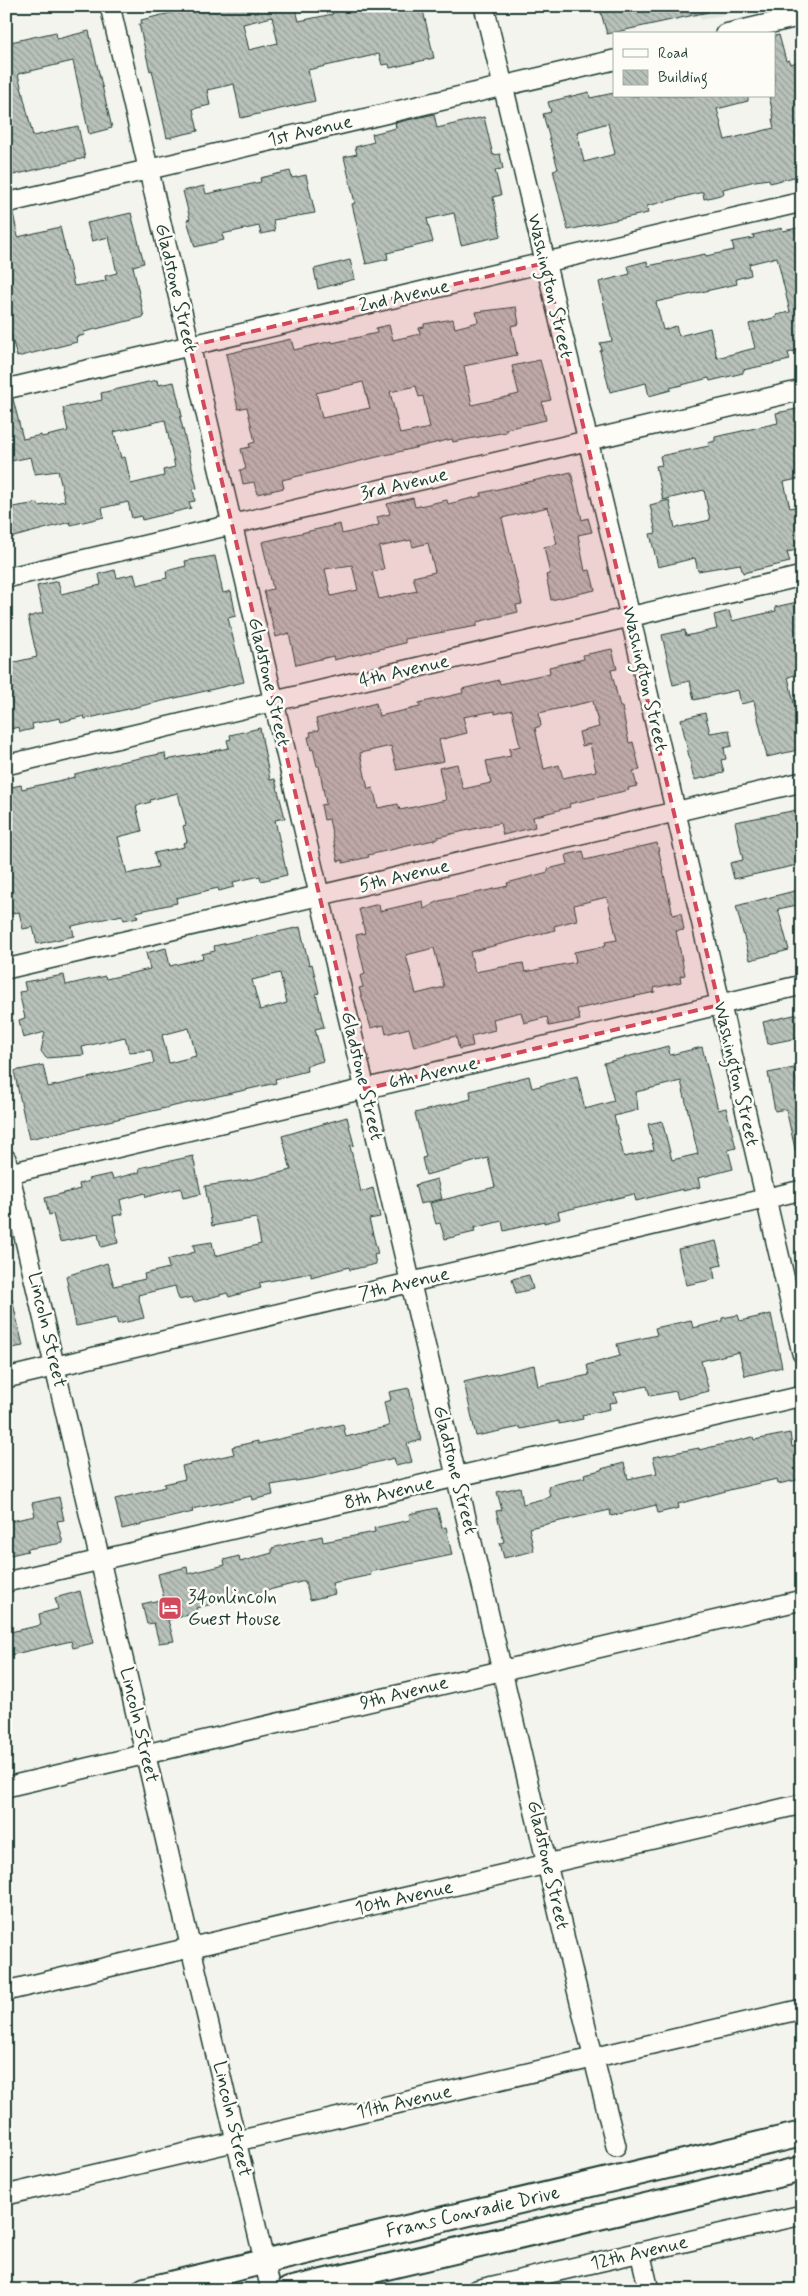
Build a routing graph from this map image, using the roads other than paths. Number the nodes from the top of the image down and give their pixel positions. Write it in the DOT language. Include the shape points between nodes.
graph roads {
  1 [pos="110,6"];
  2 [pos="484,6"];
  3 [pos="802,16"];
  4 [pos="734,32"];
  5 [pos="613,60"];
  6 [pos="502,86"];
  7 [pos="148,168"];
  8 [pos="802,202"];
  9 [pos="6,203"];
  10 [pos="545,263"];
  11 [pos="190,346"];
  12 [pos="6,390"];
  13 [pos="802,390"];
  14 [pos="587,440"];
  15 [pos="232,525"];
  16 [pos="802,576"];
  17 [pos="6,578"];
  18 [pos="630,616"];
  19 [pos="273,702"];
  20 [pos="6,765"];
  21 [pos="802,782"];
  22 [pos="676,812"];
  23 [pos="319,896"];
  24 [pos="6,969"];
  25 [pos="802,985"];
  26 [pos="719,1005"];
  27 [pos="365,1089"];
  28 [pos="7,1169"];
  29 [pos="802,1190"];
  30 [pos="766,1198"];
  31 [pos="409,1282"];
  32 [pos="802,1353"];
  33 [pos="55,1367"];
  34 [pos="6,1378"];
  35 [pos="802,1396"];
  36 [pos="456,1477"];
  37 [pos="101,1560"];
  38 [pos="6,1582"];
  39 [pos="802,1600"];
  40 [pos="502,1669"];
  41 [pos="146,1755"];
  42 [pos="6,1787"];
  43 [pos="802,1804"];
  44 [pos="548,1864"];
  45 [pos="192,1948"];
  46 [pos="6,1991"];
  47 [pos="802,2009"];
  48 [pos="593,2058"];
  49 [pos="802,2134"];
  50 [pos="236,2142"];
  51 [pos="616,2146"];
  52 [pos="802,2169"];
  53 [pos="6,2196"];
  54 [pos="802,2215"];
  55 [pos="640,2252"];
  56 [pos="265,2261"];
  57 [pos="145,2290"];
  58 [pos="271,2290"];
  59 [pos="289,2290"];
  60 [pos="476,2290"];
  61 [pos="649,2290"];
  1 -- 7 [label="street, Gladstone Street"];
  2 -- 6 [label="street, Washington Street"];
  3 -- 4 [label="street"];
  5 -- 6 [label="street, 1st Avenue"];
  6 -- 7 [label="street, 1st Avenue"];
  6 -- 10 [label="street, Washington Street"];
  7 -- 9 [label="street, 1st Avenue"];
  7 -- 11 [label="street, Gladstone Street"];
  8 -- 10 [label="street, 2nd Avenue"];
  10 -- 11 [label="street, 2nd Avenue"];
  10 -- 14 [label="street, Washington Street"];
  11 -- 12 [label="street, 2nd Avenue"];
  11 -- 15 [label="street, Gladstone Street"];
  13 -- 14 [label="street, 3rd Avenue"];
  14 -- 15 [label="street, 3rd Avenue"];
  14 -- 18 [label="street, Washington Street"];
  15 -- 17 [label="street, 3rd Avenue"];
  15 -- 19 [label="street, Gladstone Street"];
  16 -- 18 [label="street, 4th Avenue"];
  18 -- 19 [label="street, 4th Avenue"];
  18 -- 22 [label="street, Washington Street"];
  19 -- 20 [label="street, 4th Avenue"];
  19 -- 23 [label="street, Gladstone Street"];
  21 -- 22 [label="street, 5th Avenue"];
  22 -- 23 [label="street, 5th Avenue"];
  22 -- 26 [label="street, Washington Street"];
  23 -- 24 [label="street, 5th Avenue"];
  23 -- 27 [label="street, Gladstone Street"];
  25 -- 26 [label="street, 6th Avenue"];
  26 -- 27 [label="street, 6th Avenue"];
  26 -- 30 [label="street, Washington Street"];
  27 -- 28 [label="street, 6th Avenue"];
  27 -- 31 [label="street, Gladstone Street"];
  28 -- 33 [label="street, Lincoln Street"];
  29 -- 30 [label="street, 7th Avenue"];
  30 -- 31 [label="street, 7th Avenue"];
  30 -- 32 [label="street, Washington Street"];
  31 -- 33 [label="street, 7th Avenue"];
  31 -- 36 [label="street, Gladstone Street"];
  33 -- 34 [label="street, 7th Avenue"];
  33 -- 37 [label="street, Lincoln Street"];
  35 -- 36 [label="street, 8th Avenue"];
  36 -- 37 [label="street, 8th Avenue"];
  36 -- 40 [label="street, Gladstone Street"];
  37 -- 38 [label="street, 8th Avenue"];
  37 -- 41 [label="street, Lincoln Street"];
  39 -- 40 [label="street, 9th Avenue"];
  40 -- 41 [label="street, 9th Avenue"];
  40 -- 44 [label="street, Gladstone Street"];
  41 -- 42 [label="street, 9th Avenue"];
  41 -- 45 [label="street, Lincoln Street"];
  43 -- 44 [label="street, 10th Avenue"];
  44 -- 45 [label="street, 10th Avenue"];
  44 -- 48 [label="street, Gladstone Street"];
  45 -- 46 [label="street, 10th Avenue"];
  45 -- 50 [label="street, Lincoln Street"];
  47 -- 48 [label="street, 11th Avenue"];
  48 -- 50 [label="street, 11th Avenue"];
  48 -- 51 [label="street, Gladstone Street"];
  49 -- 56 [label="main road, Frans Conradie Drive"];
  50 -- 53 [label="street, 11th Avenue"];
  50 -- 56 [label="street, Lincoln Street"];
  52 -- 59 [label="main road, Frans Conradie Drive"];
  54 -- 55 [label="street, 12th Avenue"];
  55 -- 60 [label="street, 12th Avenue"];
  55 -- 61 [label="street"];
  56 -- 57 [label="main road, Frans Conradie Drive"];
  56 -- 58 [label="street, Lincoln Street"];
}
